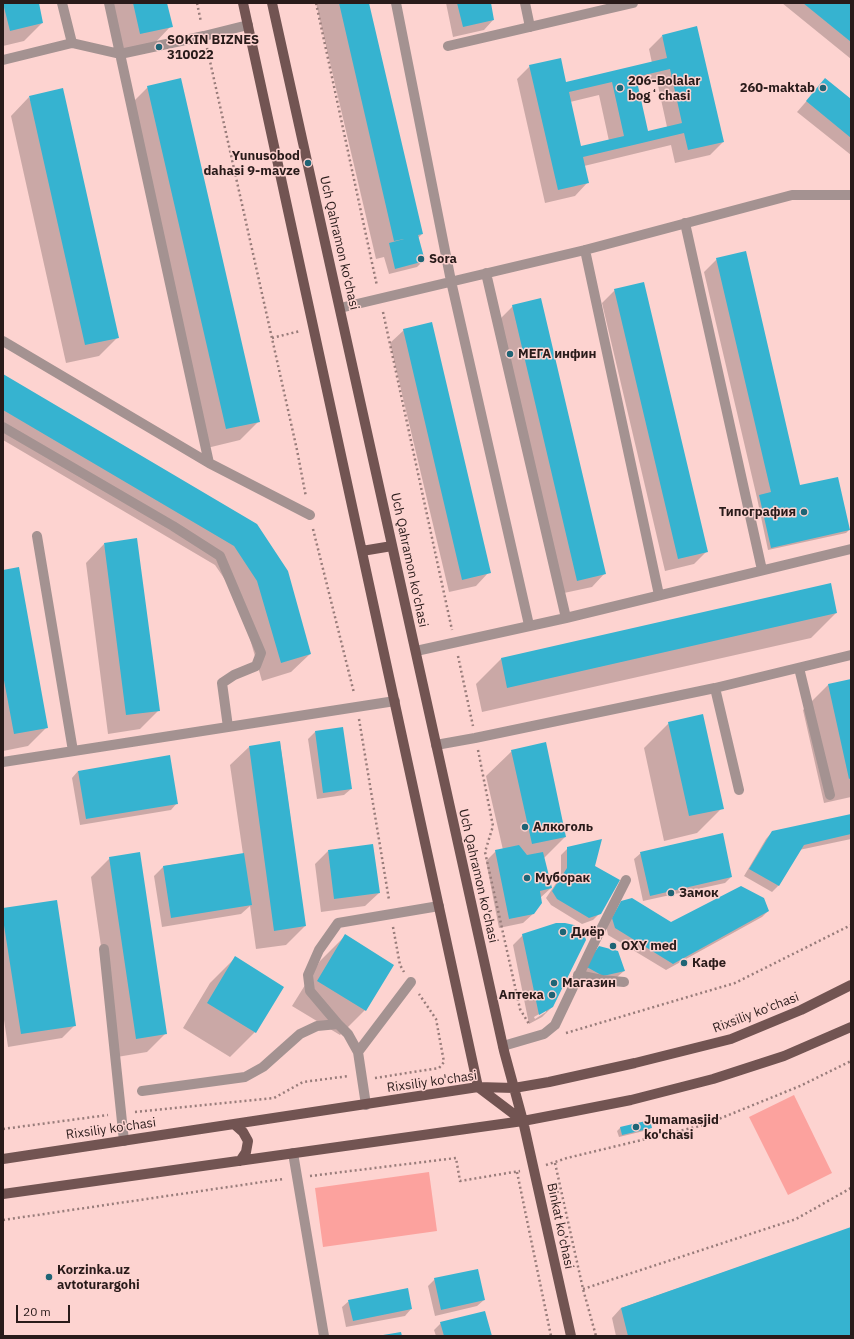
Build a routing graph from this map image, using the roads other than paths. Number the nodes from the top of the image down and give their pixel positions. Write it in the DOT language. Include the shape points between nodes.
graph roads {
  1 [pos="62,3"];
  2 [pos="110,3"];
  3 [pos="243,3"];
  4 [pos="272,3"];
  5 [pos="396,3"];
  6 [pos="525,3"];
  7 [pos="633,3"];
  8 [pos="248,25"];
  9 [pos="530,27"];
  10 [pos="72,43"];
  11 [pos="448,46"];
  12 [pos="120,54"];
  13 [pos="3,60"];
  14 [pos="851,195"];
  15 [pos="685,223"];
  16 [pos="585,250"];
  17 [pos="486,274"];
  18 [pos="451,281"];
  19 [pos="340,308"];
  20 [pos="3,341"];
  21 [pos="3,427"];
  22 [pos="209,463"];
  23 [pos="310,515"];
  24 [pos="37,536"];
  25 [pos="392,546"];
  26 [pos="851,549"];
  27 [pos="362,551"];
  28 [pos="762,570"];
  29 [pos="659,594"];
  30 [pos="566,618"];
  31 [pos="530,625"];
  32 [pos="416,651"];
  33 [pos="851,655"];
  34 [pos="799,668"];
  35 [pos="715,688"];
  36 [pos="395,701"];
  37 [pos="228,727"];
  38 [pos="436,745"];
  39 [pos="73,751"];
  40 [pos="3,762"];
  41 [pos="739,790"];
  42 [pos="830,795"];
  43 [pos="626,880"];
  44 [pos="439,906"];
  45 [pos="104,949"];
  46 [pos="578,975"];
  47 [pos="411,982"];
  48 [pos="624,982"];
  49 [pos="851,985"];
  50 [pos="338,1024"];
  51 [pos="851,1027"];
  52 [pos="503,1046"];
  53 [pos="358,1052"];
  54 [pos="478,1087"];
  55 [pos="514,1088"];
  56 [pos="142,1091"];
  57 [pos="366,1104"];
  58 [pos="523,1121"];
  59 [pos="234,1124"];
  60 [pos="124,1141"];
  61 [pos="293,1154"];
  62 [pos="3,1159"];
  63 [pos="240,1161"];
  64 [pos="3,1194"];
  65 [pos="324,1336"];
  66 [pos="571,1336"];
  1 -- 10 [label="street"];
  2 -- 12 [label="street"];
  3 -- 8 [label="main road"];
  4 -- 19 [label="main road, Uch Qahramon ko'chasi"];
  5 -- 18 [label="street"];
  6 -- 9 [label="street"];
  7 -- 9 [label="street"];
  8 -- 12 [label="street"];
  8 -- 27 [label="main road"];
  9 -- 11 [label="street"];
  10 -- 12 [label="street"];
  10 -- 13 [label="street"];
  12 -- 22 [label="street"];
  14 -- 15 [label="street" via="792,195"];
  15 -- 16 [label="street"];
  15 -- 28 [label="street"];
  16 -- 17 [label="street"];
  16 -- 29 [label="street"];
  17 -- 18 [label="street"];
  17 -- 30 [label="street"];
  18 -- 19 [label="street"];
  18 -- 31 [label="street"];
  19 -- 25 [label="main road, Uch Qahramon ko'chasi"];
  20 -- 22 [label="street"];
  21 -- 37 [label="street" via="220,556 261,653 256,666 234,674 222,683"];
  22 -- 23 [label="street"];
  24 -- 39 [label="street"];
  25 -- 27 [label="main road"];
  25 -- 32 [label="main road, Uch Qahramon ko'chasi"];
  26 -- 28 [label="street"];
  27 -- 36 [label="main road"];
  28 -- 29 [label="street"];
  29 -- 30 [label="street"];
  30 -- 31 [label="street"];
  31 -- 32 [label="street"];
  32 -- 38 [label="main road, Uch Qahramon ko'chasi"];
  33 -- 34 [label="street"];
  34 -- 35 [label="street"];
  34 -- 42 [label="street"];
  35 -- 38 [label="street"];
  35 -- 41 [label="street"];
  36 -- 37 [label="street"];
  36 -- 44 [label="main road"];
  37 -- 39 [label="street"];
  38 -- 52 [label="main road, Uch Qahramon ko'chasi"];
  39 -- 40 [label="street"];
  43 -- 46 [label="street"];
  44 -- 50 [label="street" via="338,923 319,950 308,975 310,991"];
  44 -- 54 [label="main road"];
  45 -- 60 [label="street"];
  46 -- 48 [label="street"];
  46 -- 52 [label="street" via="555,1025 544,1034"];
  47 -- 53 [label="street"];
  49 -- 55 [label="main road, Rixsiliy ko'chasi" via="801,1010 731,1039 628,1065"];
  50 -- 53 [label="street" via="348,1034"];
  50 -- 56 [label="street" via="317,1026 300,1034 263,1067 245,1077"];
  51 -- 58 [label="main road" via="784,1056 713,1079 631,1100"];
  52 -- 55 [label="main road, Uch Qahramon ko'chasi"];
  53 -- 57 [label="street"];
  54 -- 55 [label="main road, Rixsiliy ko'chasi"];
  54 -- 57 [label="main road, Rixsiliy ko'chasi"];
  54 -- 58 [label="main road"];
  55 -- 58 [label="main road, Uch Qahramon ko'chasi"];
  57 -- 59 [label="main road, Rixsiliy ko'chasi"];
  58 -- 61 [label="main road"];
  58 -- 66 [label="main road, Binkat ko'chasi"];
  59 -- 60 [label="main road, Rixsiliy ko'chasi"];
  59 -- 63 [label="main road" via="248,1141 246,1152"];
  60 -- 62 [label="main road, Rixsiliy ko'chasi"];
  61 -- 63 [label="main road"];
  61 -- 65 [label="street"];
  63 -- 64 [label="main road"];
}
